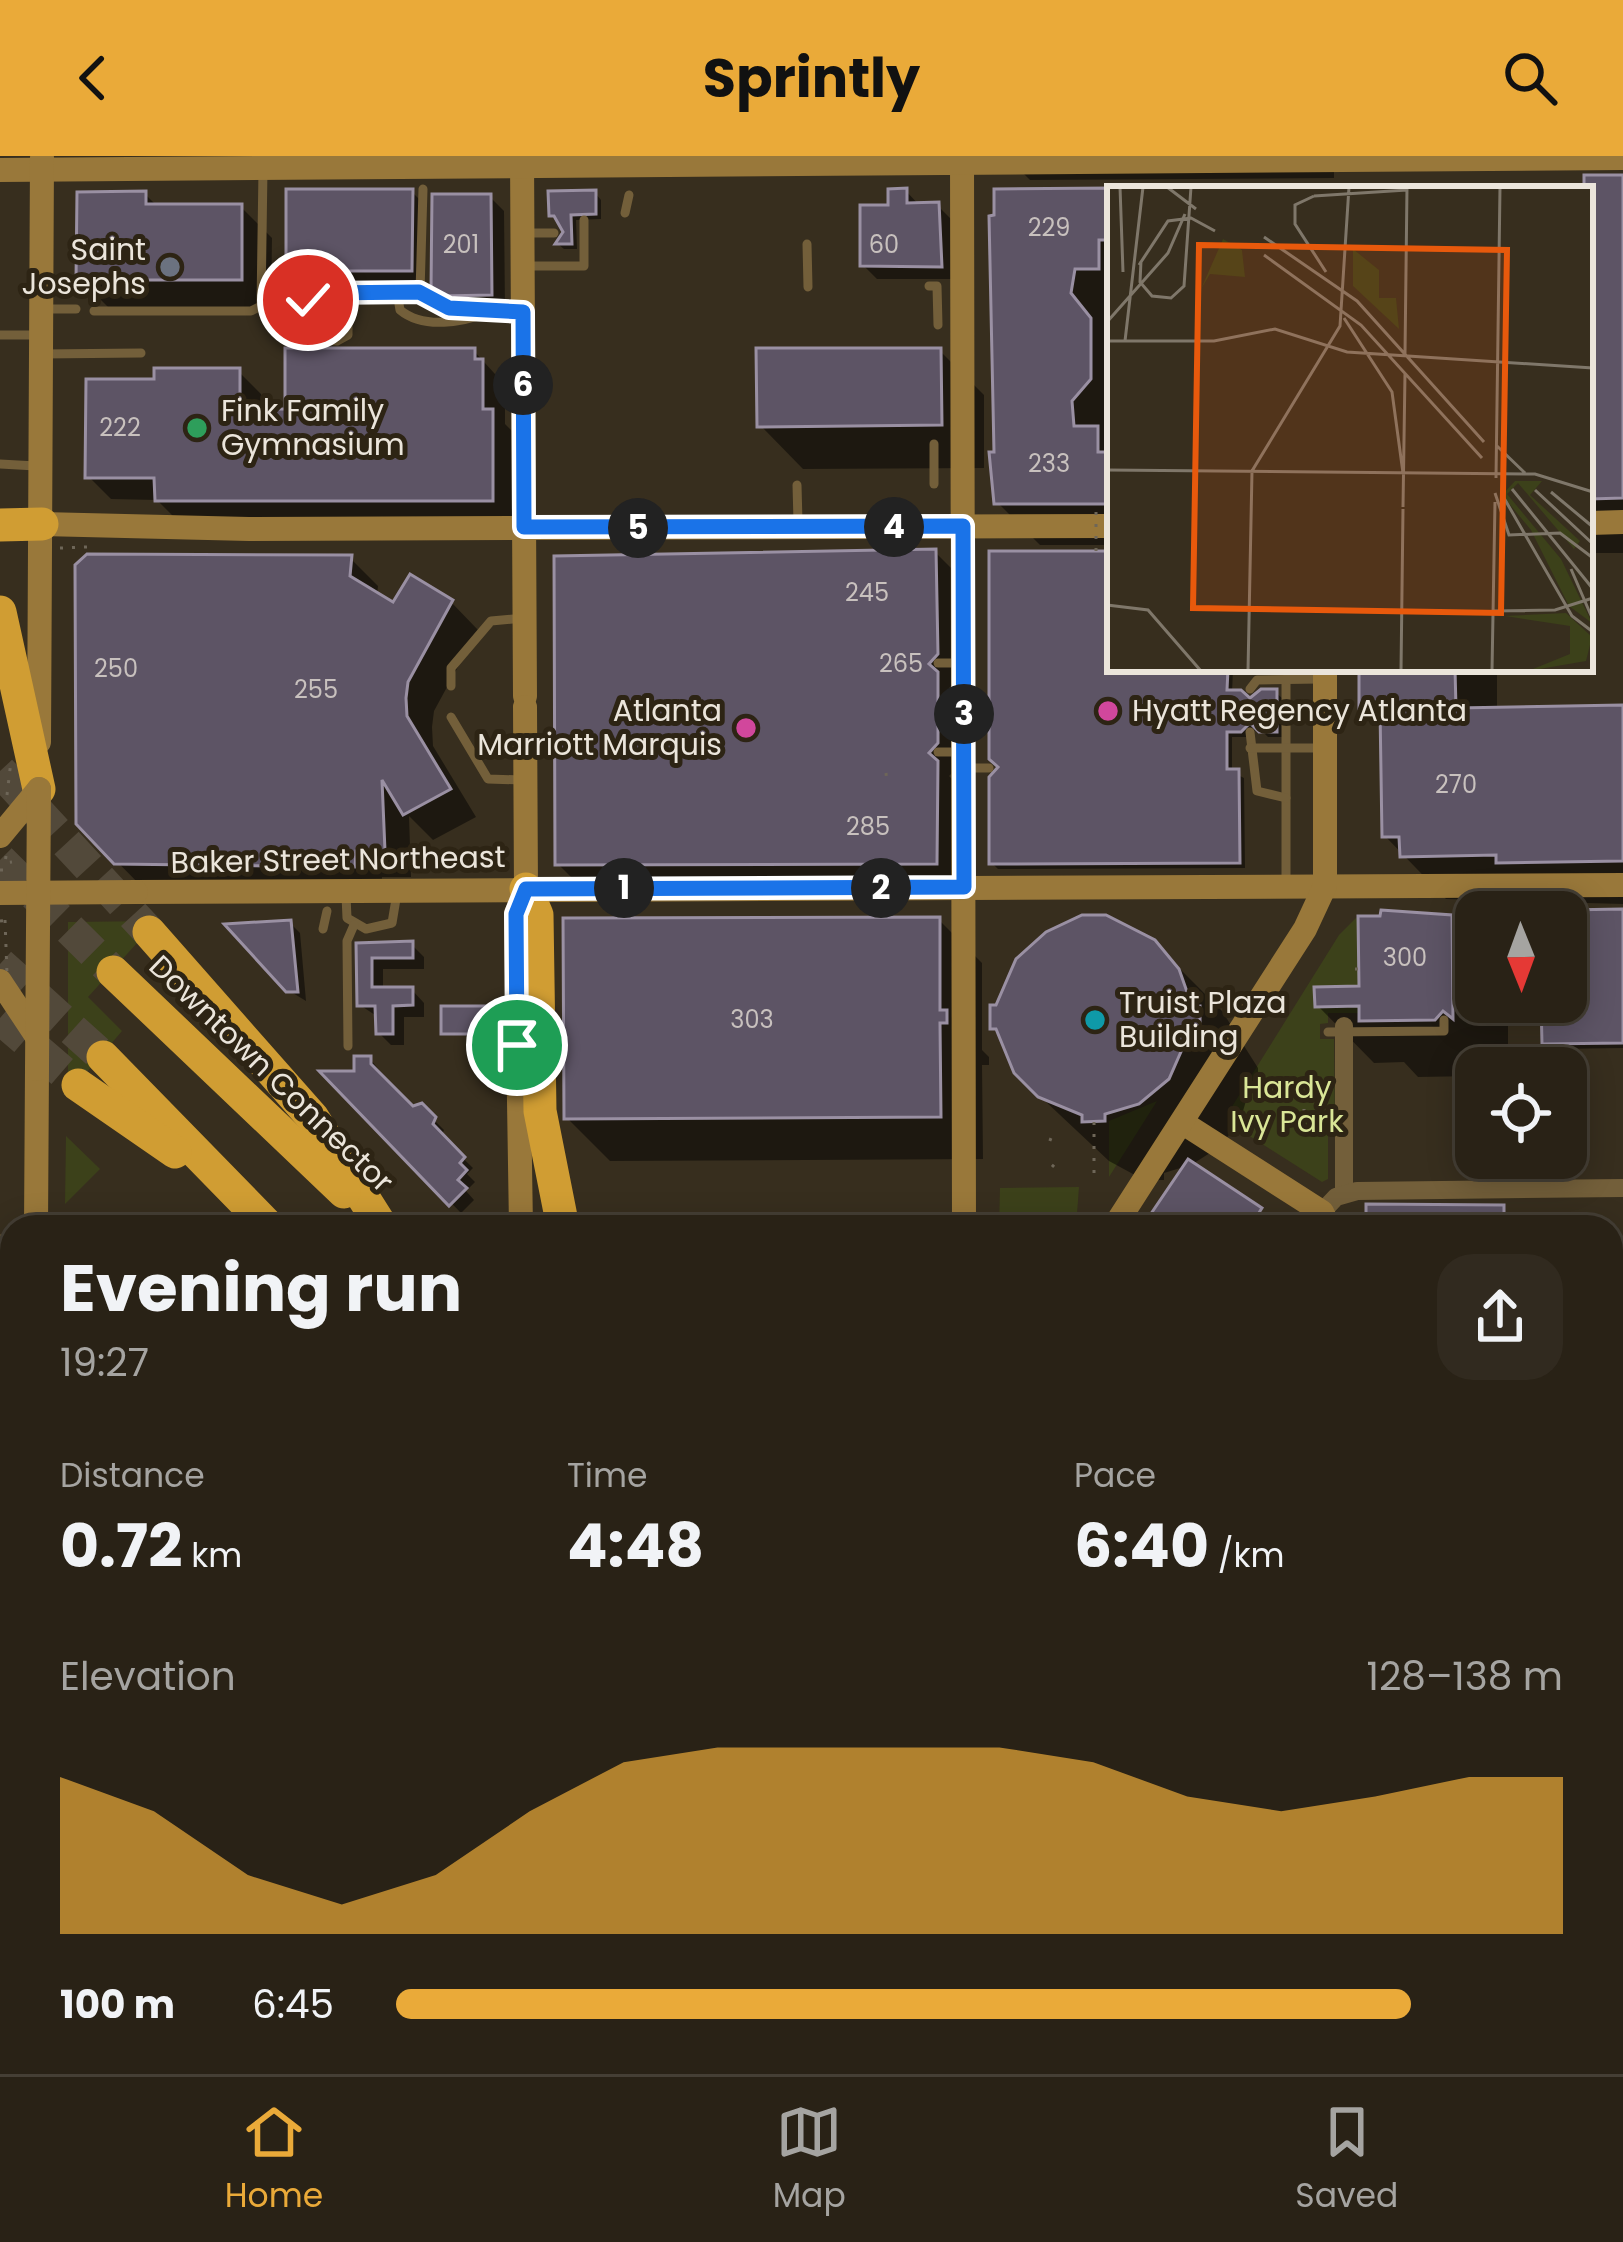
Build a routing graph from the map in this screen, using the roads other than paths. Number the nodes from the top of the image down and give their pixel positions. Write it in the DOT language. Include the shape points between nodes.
graph roads {
  1 [pos="1623,158"];
  2 [pos="962,159"];
  3 [pos="1328,159"];
  4 [pos="522,160"];
  5 [pos="42,163"];
  6 [pos="263,167"];
  7 [pos="0,170"];
  8 [pos="423,189"];
  9 [pos="629,195"];
  10 [pos="625,212"];
  11 [pos="580,228"];
  12 [pos="523,232"];
  13 [pos="554,232"];
  14 [pos="807,244"];
  15 [pos="523,266"];
  16 [pos="929,286"];
  17 [pos="808,287"];
  18 [pos="397,292"];
  19 [pos="419,292"];
  20 [pos="348,293"];
  21 [pos="950,305"];
  22 [pos="76,309"];
  23 [pos="94,311"];
  24 [pos="490,312"];
  25 [pos="523,312"];
  26 [pos="938,325"];
  27 [pos="42,333"];
  28 [pos="0,335"];
  29 [pos="141,353"];
  30 [pos="934,444"];
  31 [pos="0,464"];
  32 [pos="42,466"];
  33 [pos="934,484"];
  34 [pos="797,485"];
  35 [pos="42,524"];
  36 [pos="0,525"];
  37 [pos="963,526"];
  38 [pos="1107,526"];
  39 [pos="524,527"];
  40 [pos="798,527"];
  41 [pos="0,612"];
  42 [pos="524,618"];
  43 [pos="1325,674"];
  44 [pos="1286,679"];
  45 [pos="451,686"];
  46 [pos="1250,689"];
  47 [pos="451,717"];
  48 [pos="1250,732"];
  49 [pos="1267,732"];
  50 [pos="1250,748"];
  51 [pos="1267,748"];
  52 [pos="1286,748"];
  53 [pos="1325,748"];
  54 [pos="525,781"];
  55 [pos="39,789"];
  56 [pos="1286,798"];
  57 [pos="0,836"];
  58 [pos="1623,885"];
  59 [pos="1286,886"];
  60 [pos="1325,886"];
  61 [pos="964,887"];
  62 [pos="526,889"];
  63 [pos="398,890"];
  64 [pos="346,891"];
  65 [pos="38,893"];
  66 [pos="2,902"];
  67 [pos="327,911"];
  68 [pos="354,925"];
  69 [pos="322,929"];
  70 [pos="149,932"];
  71 [pos="113,972"];
  72 [pos="4,978"];
  73 [pos="1444,1021"];
  74 [pos="1339,1030"];
  75 [pos="37,1037"];
  76 [pos="348,1046"];
  77 [pos="103,1057"];
  78 [pos="78,1085"];
  79 [pos="1183,1124"];
  80 [pos="1623,1188"];
  81 [pos="1344,1193"];
  82 [pos="241,1196"];
  83 [pos="35,1215"];
  84 [pos="258,1215"];
  85 [pos="368,1215"];
  86 [pos="374,1215"];
  87 [pos="521,1215"];
  88 [pos="561,1215"];
  89 [pos="964,1215"];
  90 [pos="1122,1215"];
  91 [pos="1318,1215"];
  92 [pos="1329,1215"];
  1 -- 3 [label="main road"];
  2 -- 3 [label="main road"];
  2 -- 4 [label="main road"];
  2 -- 21 [label="main road"];
  4 -- 6 [label="main road"];
  4 -- 12 [label="main road"];
  5 -- 6 [label="main road"];
  5 -- 7 [label="main road"];
  5 -- 27 [label="main road"];
  6 -- 23 [label="lane" via="261,306"];
  8 -- 19 [label="lane"];
  9 -- 10 [label="lane"];
  11 -- 15 [label="lane" via="584,266"];
  12 -- 13 [label="lane"];
  12 -- 15 [label="main road"];
  14 -- 17 [label="lane"];
  15 -- 25 [label="main road"];
  16 -- 21 [label="lane"];
  18 -- 19 [label="lane"];
  18 -- 20 [label="lane"];
  18 -- 24 [label="lane" via="400,310 417,320"];
  19 -- 24 [label="lane" via="449,308"];
  20 -- 20 [label="lane" via="310,297 309,338 348,335"];
  21 -- 26 [label="lane"];
  21 -- 37 [label="main road"];
  22 -- 27 [label="lane"];
  24 -- 25 [label="lane"];
  25 -- 39 [label="main road"];
  27 -- 28 [label="lane"];
  27 -- 29 [label="lane"];
  27 -- 32 [label="main road"];
  30 -- 33 [label="lane"];
  31 -- 32 [label="lane"];
  32 -- 35 [label="main road"];
  34 -- 40 [label="lane"];
  35 -- 36 [label="highway"];
  35 -- 39 [label="main road"];
  35 -- 55 [label="main road"];
  37 -- 38 [label="main road"];
  37 -- 40 [label="main road"];
  37 -- 61 [label="main road" via="951,663 964,760"];
  39 -- 40 [label="main road"];
  39 -- 42 [label="main road"];
  41 -- 55 [label="highway"];
  42 -- 45 [label="lane" via="490,621 451,668"];
  42 -- 54 [label="main road"];
  43 -- 44 [label="lane"];
  43 -- 53 [label="main road"];
  44 -- 46 [label="lane" via="1257,680"];
  44 -- 52 [label="lane"];
  47 -- 54 [label="lane" via="488,779"];
  48 -- 50 [label="lane"];
  49 -- 51 [label="lane"];
  50 -- 51 [label="lane"];
  50 -- 56 [label="lane" via="1257,791"];
  51 -- 52 [label="lane"];
  52 -- 53 [label="lane"];
  52 -- 56 [label="lane"];
  53 -- 60 [label="main road"];
  54 -- 62 [label="main road"];
  55 -- 57 [label="main road, bridge"];
  55 -- 65 [label="main road, bridge"];
  56 -- 59 [label="lane"];
  58 -- 60 [label="main road, Baker Street Northeast"];
  59 -- 60 [label="main road, Baker Street Northeast"];
  59 -- 61 [label="main road, Baker Street Northeast"];
  60 -- 79 [label="main road"];
  61 -- 62 [label="main road, Baker Street Northeast"];
  61 -- 89 [label="main road"];
  62 -- 63 [label="main road, Baker Street Northeast"];
  62 -- 87 [label="main road" via="516,914"];
  62 -- 88 [label="highway" via="537,915 540,1111"];
  63 -- 64 [label="main road, Baker Street Northeast"];
  63 -- 68 [label="lane" via="392,923"];
  64 -- 65 [label="main road, Baker Street Northeast, bridge"];
  64 -- 68 [label="lane" via="346,918"];
  65 -- 66 [label="main road, Baker Street Northeast, bridge"];
  65 -- 75 [label="main road, bridge"];
  67 -- 69 [label="lane"];
  68 -- 76 [label="lane" via="347,941"];
  70 -- 86 [label="highway" via="313,1118"];
  71 -- 85 [label="highway, Downtown Connector"];
  72 -- 75 [label="main road"];
  73 -- 74 [label="lane" via="1444,1031"];
  74 -- 81 [label="street"];
  75 -- 83 [label="main road, bridge"];
  77 -- 82 [label="highway"];
  78 -- 82 [label="highway"];
  79 -- 90 [label="main road"];
  79 -- 91 [label="main road"];
  80 -- 81 [label="street"];
  81 -- 92 [label="street"];
  82 -- 84 [label="highway"];
}
